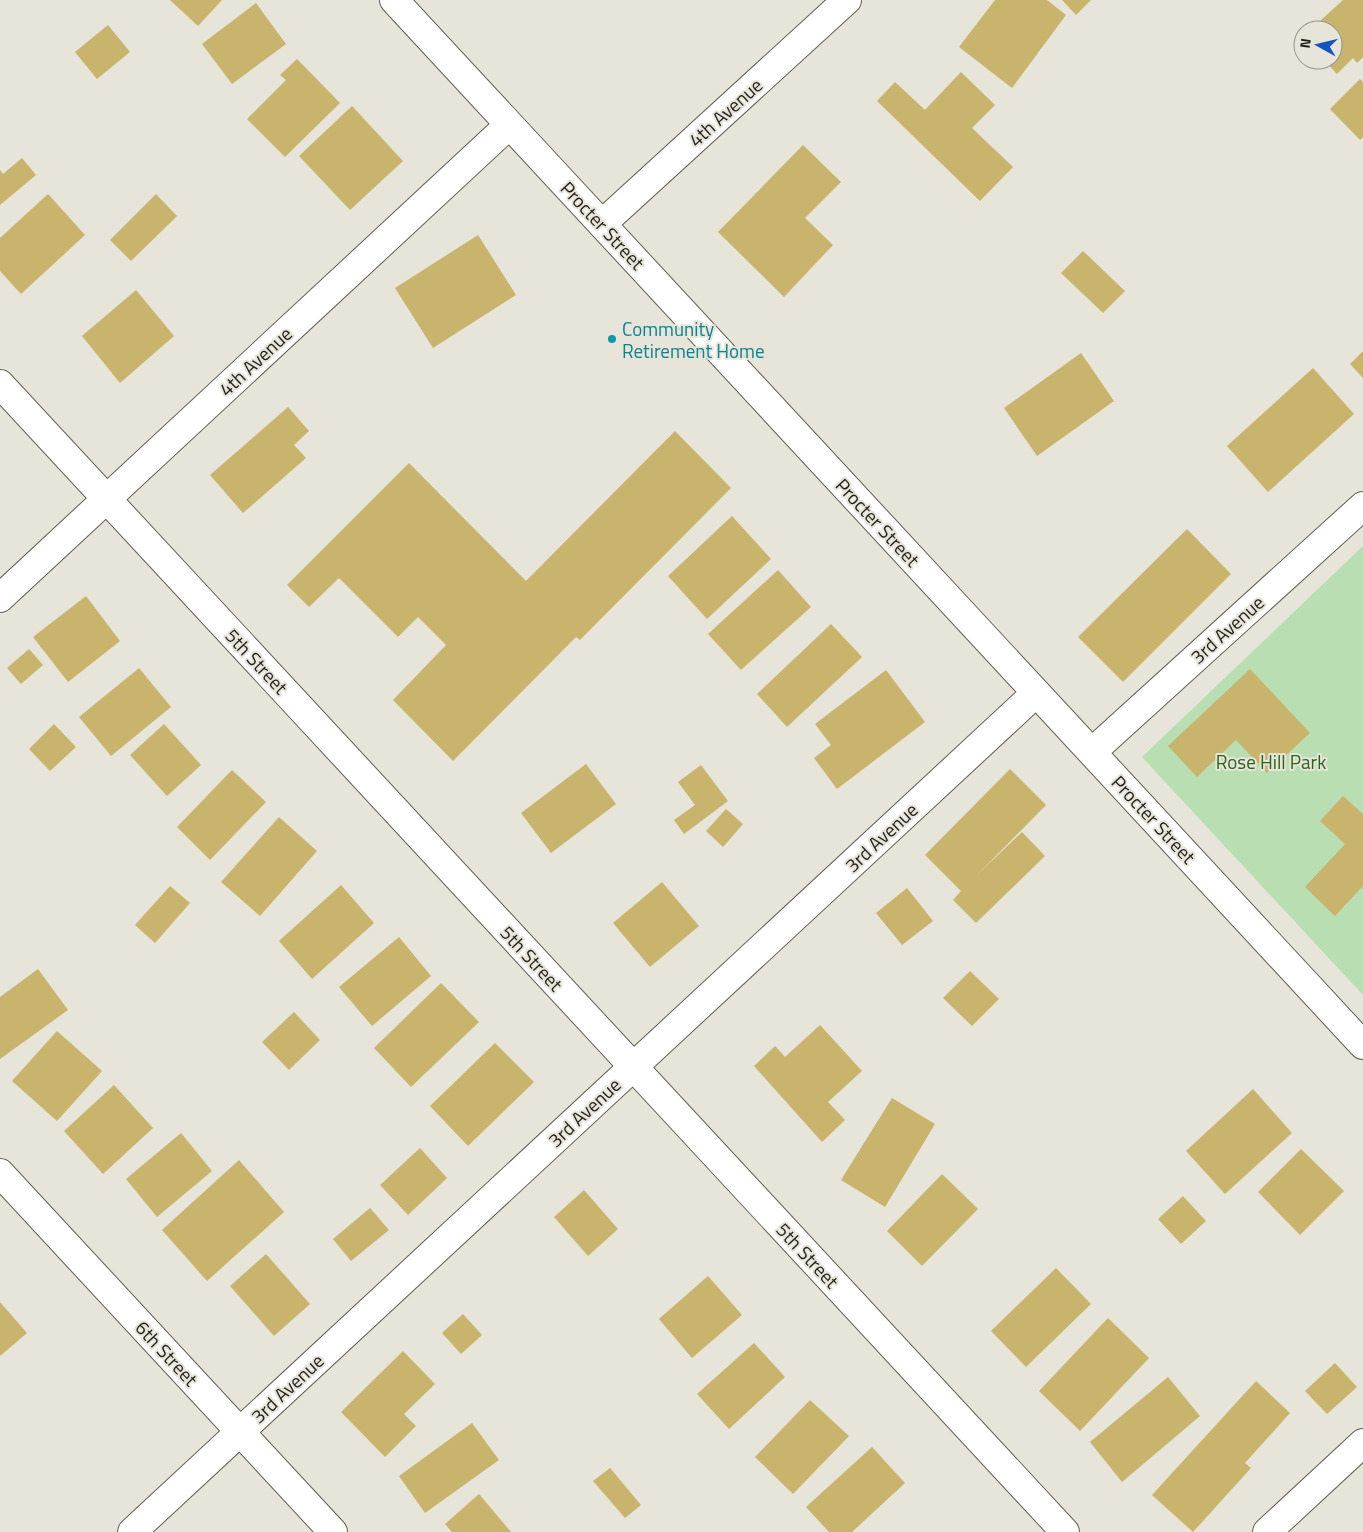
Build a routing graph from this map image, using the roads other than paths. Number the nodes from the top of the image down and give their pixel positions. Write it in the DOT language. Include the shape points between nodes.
graph roads {
  1 [pos="394,0"];
  2 [pos="848,0"];
  3 [pos="510,125"];
  4 [pos="602,224"];
  5 [pos="0,384"];
  6 [pos="106,499"];
  7 [pos="1363,506"];
  8 [pos="0,598"];
  9 [pos="1036,692"];
  10 [pos="1092,752"];
  11 [pos="1363,1045"];
  12 [pos="633,1067"];
  13 [pos="0,1173"];
  14 [pos="240,1431"];
  15 [pos="1363,1443"];
  16 [pos="132,1532"];
  17 [pos="334,1532"];
  18 [pos="1065,1532"];
  19 [pos="1267,1532"];
  1 -- 3 [label="street, Procter Street"];
  2 -- 4 [label="street, 4th Avenue"];
  3 -- 4 [label="street, Procter Street"];
  3 -- 6 [label="street, 4th Avenue"];
  4 -- 9 [label="street, Procter Street"];
  5 -- 6 [label="street, 5th Street"];
  6 -- 8 [label="street, 4th Avenue"];
  6 -- 12 [label="street, 5th Street"];
  7 -- 10 [label="street, 3rd Avenue"];
  9 -- 10 [label="street, Procter Street"];
  9 -- 12 [label="street, 3rd Avenue"];
  10 -- 11 [label="street, Procter Street"];
  12 -- 14 [label="street, 3rd Avenue"];
  12 -- 18 [label="street, 5th Street"];
  13 -- 14 [label="street, 6th Street"];
  14 -- 16 [label="street, 3rd Avenue"];
  14 -- 17 [label="street, 6th Street"];
  15 -- 19 [label="street"];
}
